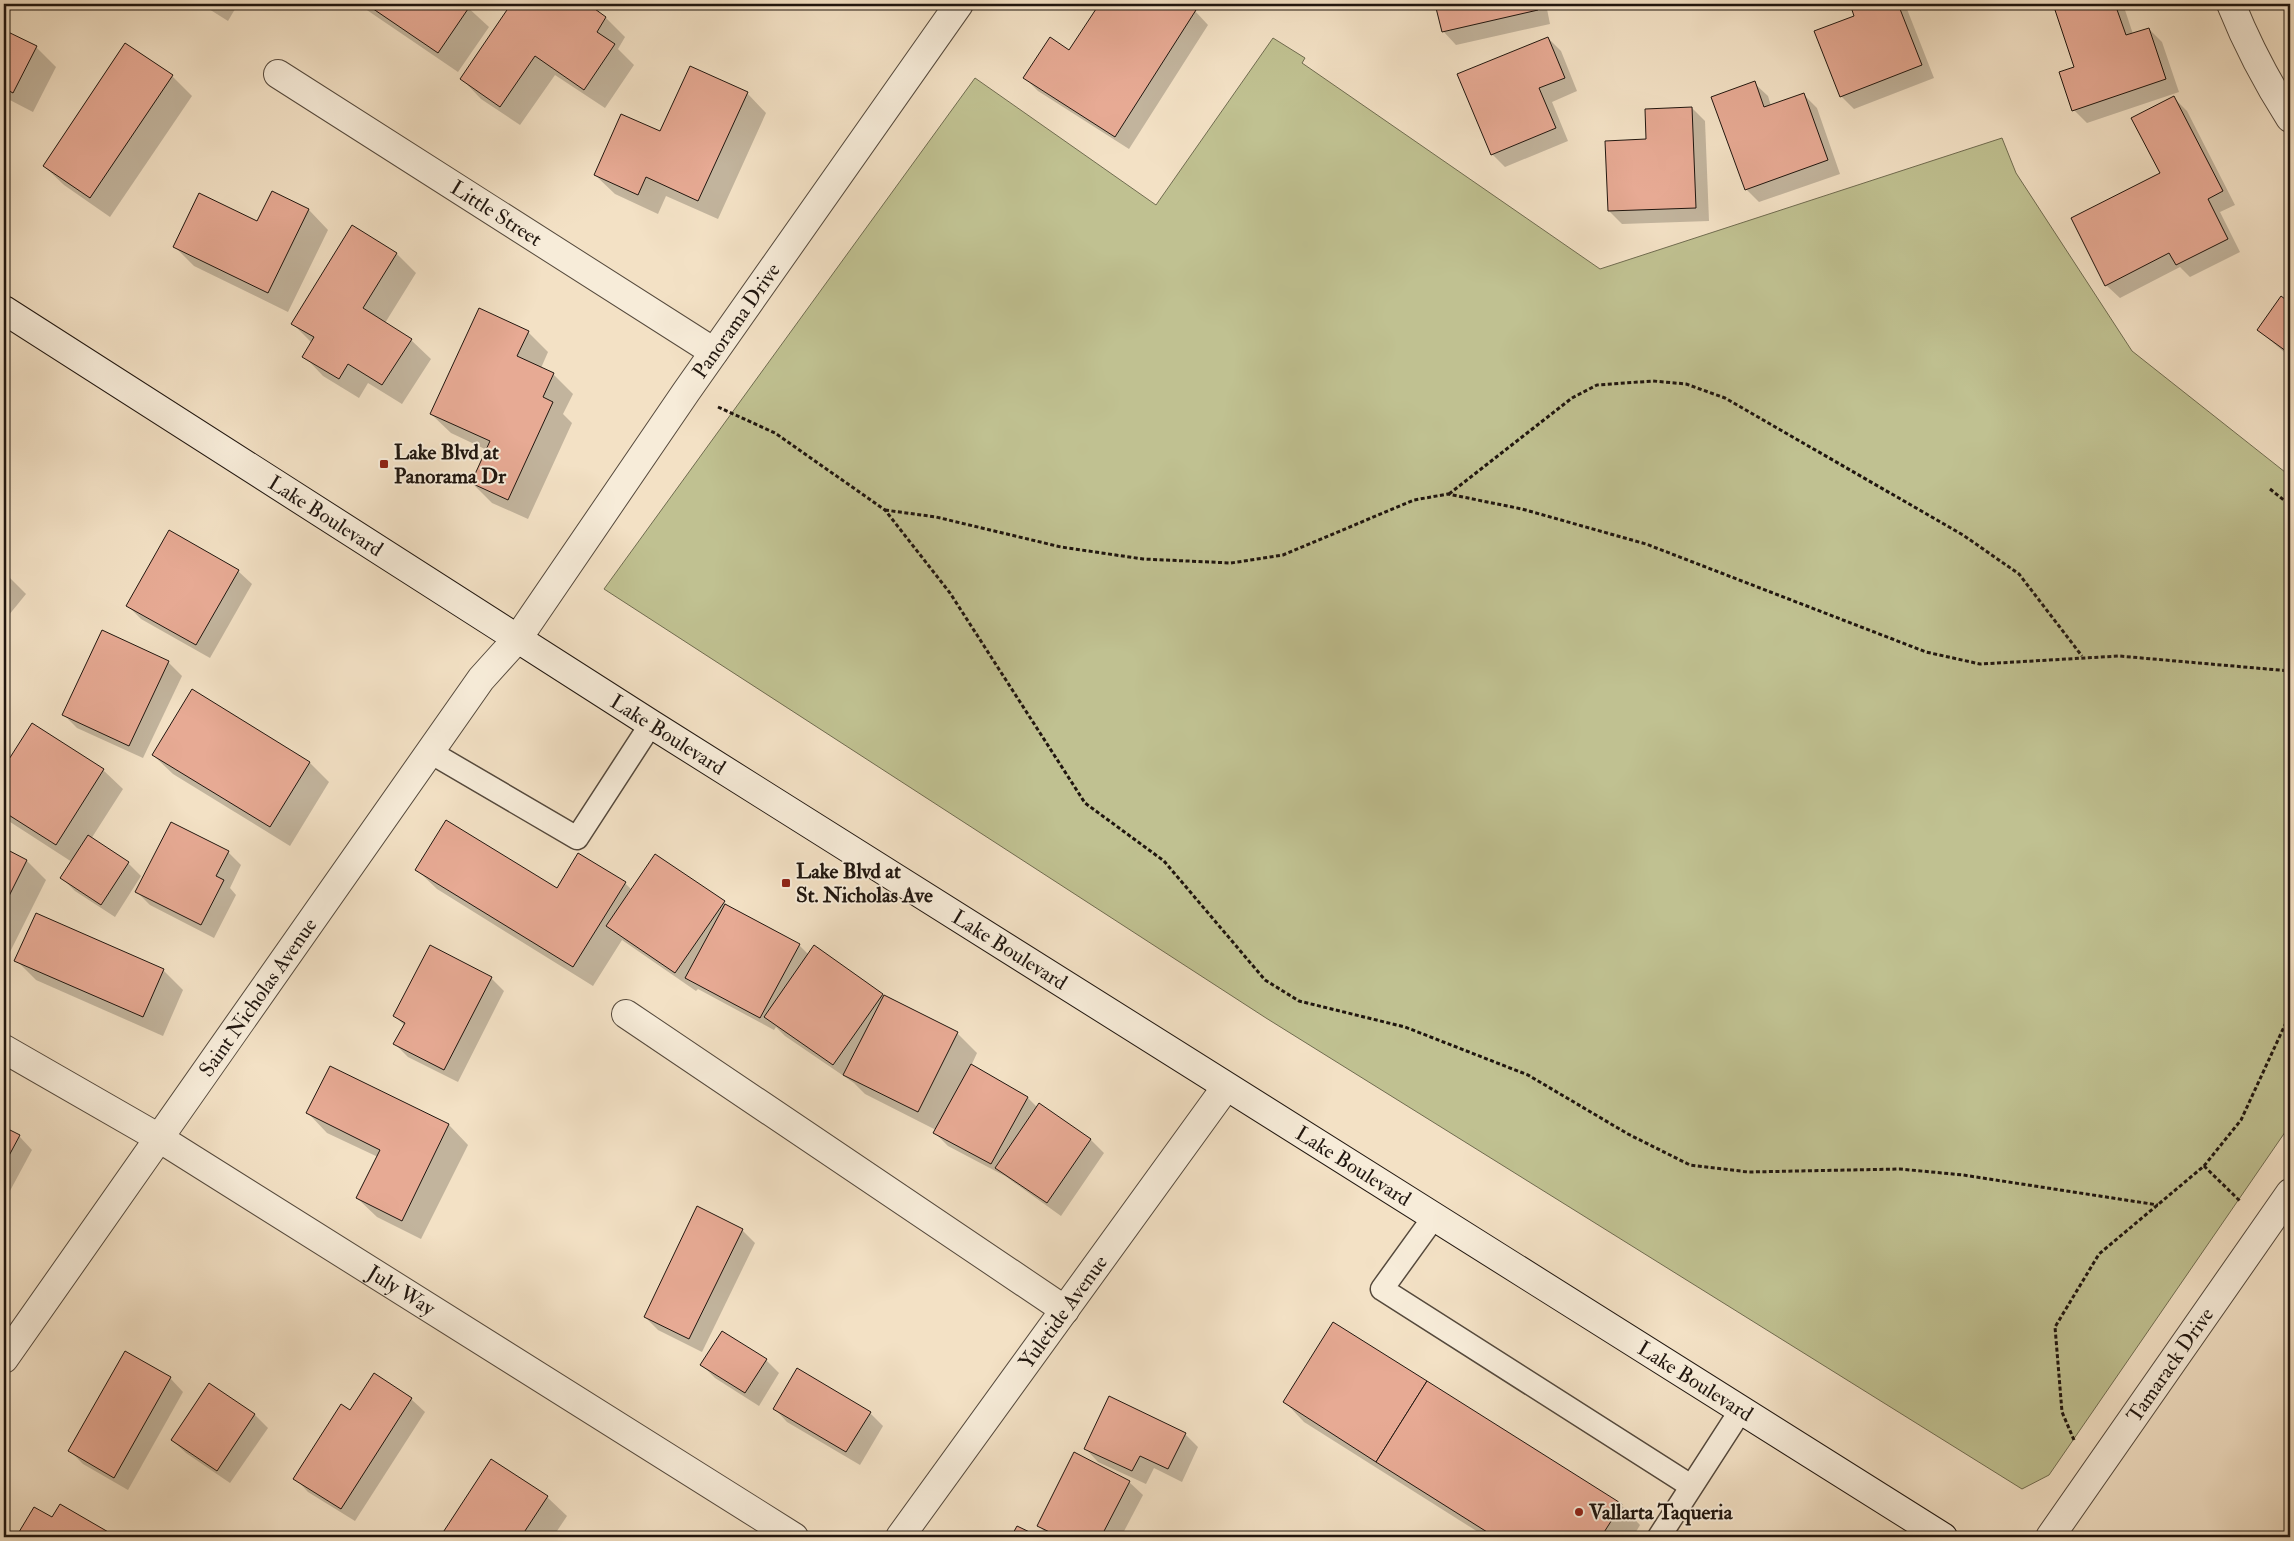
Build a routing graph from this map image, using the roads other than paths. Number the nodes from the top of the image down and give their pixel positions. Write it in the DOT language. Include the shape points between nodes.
graph roads {
  1 [pos="959,4"];
  2 [pos="2231,4"];
  3 [pos="278,74"];
  4 [pos="2290,118"];
  5 [pos="4,310"];
  6 [pos="714,352"];
  7 [pos="518,638"];
  8 [pos="651,724"];
  9 [pos="430,752"];
  10 [pos="626,1014"];
  11 [pos="4,1049"];
  12 [pos="1226,1087"];
  13 [pos="159,1138"];
  14 [pos="2290,1193"];
  15 [pos="1434,1217"];
  16 [pos="1065,1310"];
  17 [pos="4,1359"];
  18 [pos="1741,1410"];
  19 [pos="1691,1486"];
  20 [pos="1933,1535"];
  21 [pos="794,1537"];
  22 [pos="900,1537"];
  23 [pos="1659,1537"];
  24 [pos="2050,1537"];
  1 -- 6 [label="street, Panorama Drive"];
  2 -- 4 [label="street" via="2264,75"];
  3 -- 6 [label="street, Little Street"];
  5 -- 7 [label="street, Lake Boulevard"];
  6 -- 7 [label="street, Panorama Drive"];
  7 -- 8 [label="street, Lake Boulevard"];
  7 -- 9 [label="street, Saint Nicholas Avenue" via="481,680"];
  8 -- 9 [label="lane" via="577,838"];
  8 -- 12 [label="street, Lake Boulevard"];
  9 -- 13 [label="street, Saint Nicholas Avenue"];
  10 -- 16 [label="street"];
  11 -- 13 [label="street, July Way"];
  12 -- 15 [label="street, Lake Boulevard"];
  12 -- 16 [label="street, Yuletide Avenue"];
  13 -- 17 [label="street, Saint Nicholas Avenue"];
  13 -- 21 [label="street, July Way"];
  14 -- 24 [label="street, Tamarack Drive"];
  15 -- 18 [label="street, Lake Boulevard"];
  15 -- 19 [label="lane" via="1382,1289"];
  16 -- 22 [label="street, Yuletide Avenue"];
  18 -- 19 [label="lane"];
  18 -- 20 [label="street, Lake Boulevard"];
  19 -- 23 [label="lane"];
}
